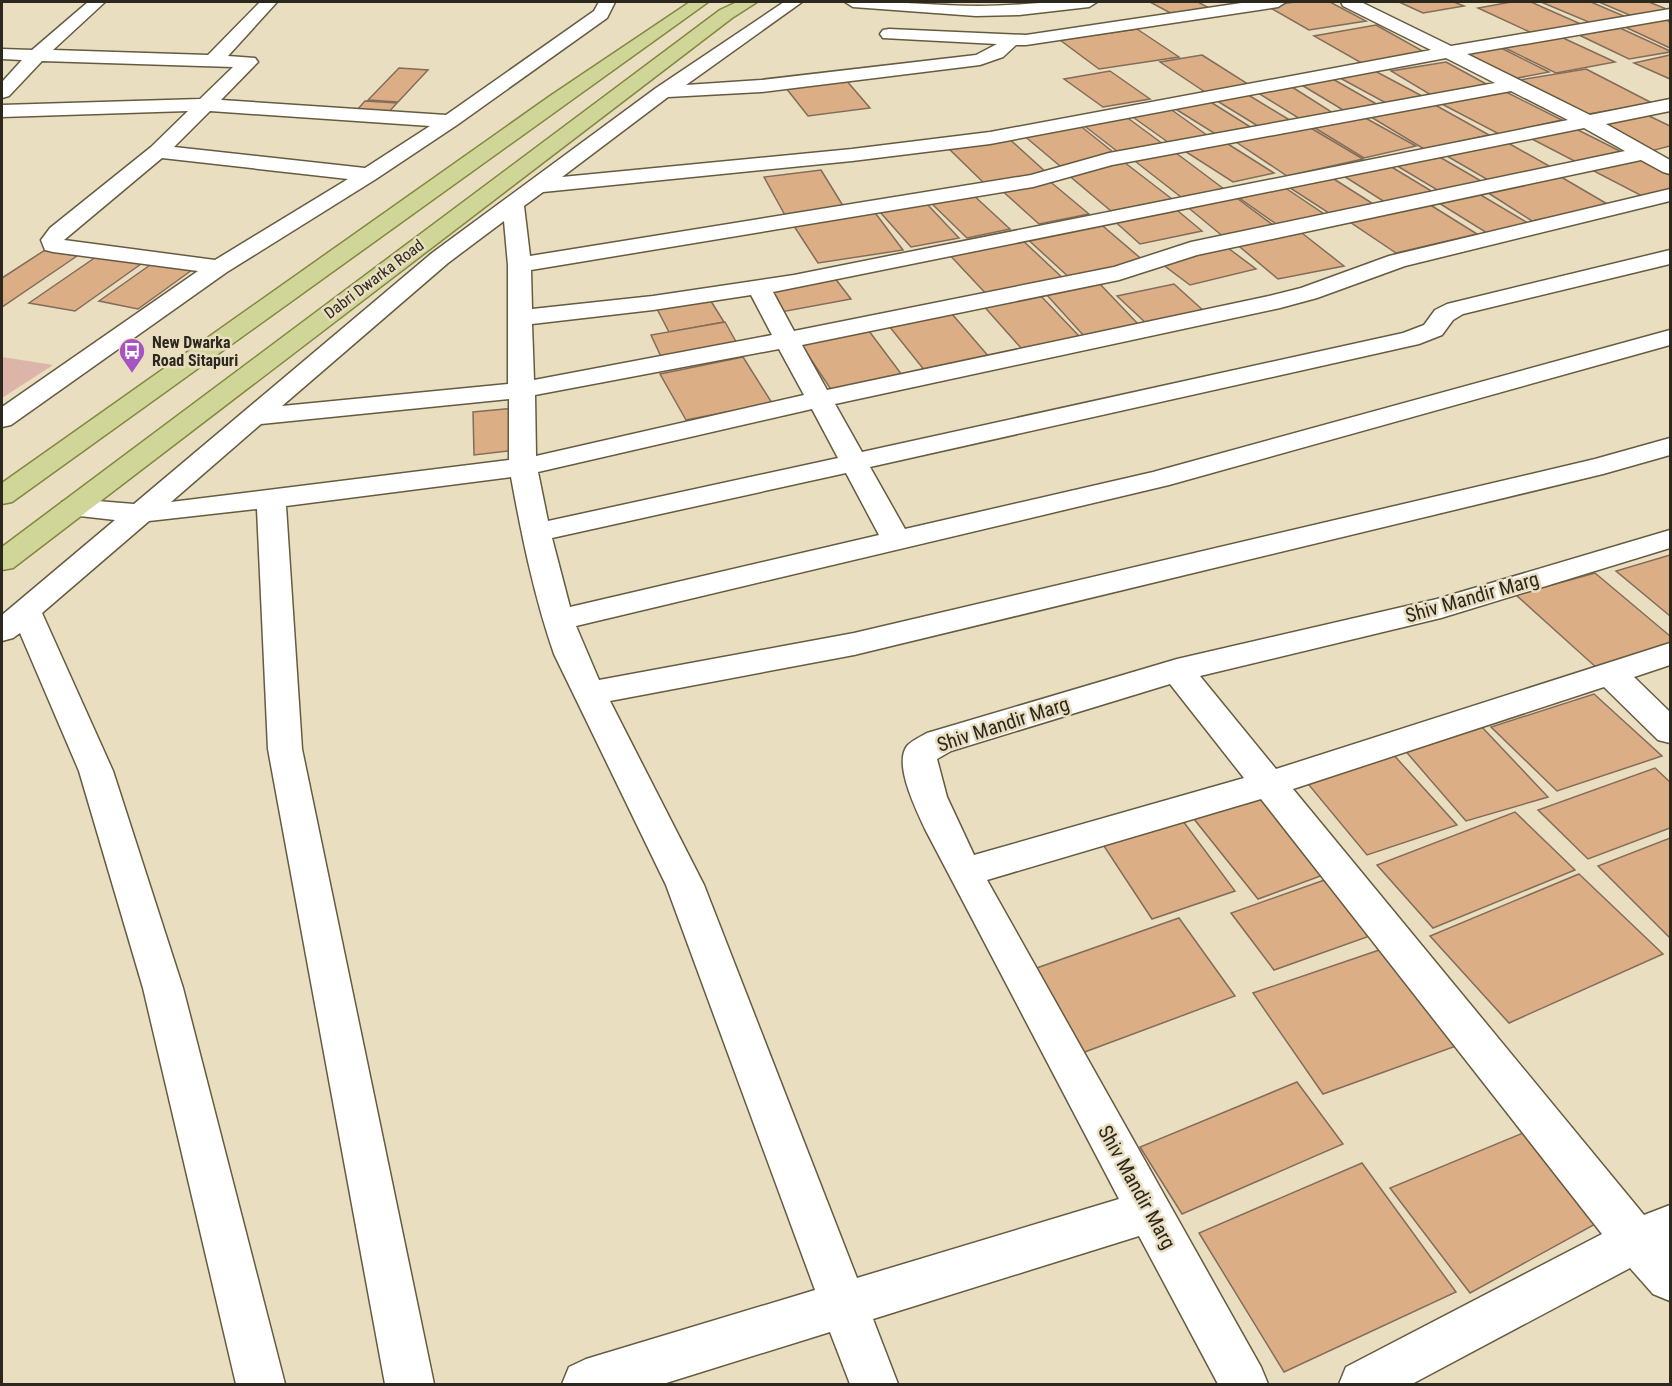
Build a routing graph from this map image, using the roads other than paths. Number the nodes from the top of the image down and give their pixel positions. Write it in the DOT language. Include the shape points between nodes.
graph roads {
  1 [pos="97,2"];
  2 [pos="269,2"];
  3 [pos="607,2"];
  4 [pos="700,2"];
  5 [pos="749,2"];
  6 [pos="794,2"];
  7 [pos="853,2"];
  8 [pos="1089,2"];
  9 [pos="1278,2"];
  10 [pos="1349,2"];
  11 [pos="1671,14"];
  12 [pos="889,34"];
  13 [pos="1012,40"];
  14 [pos="1449,52"];
  15 [pos="2,54"];
  16 [pos="34,59"];
  17 [pos="214,60"];
  18 [pos="1512,85"];
  19 [pos="7,86"];
  20 [pos="663,92"];
  21 [pos="205,105"];
  22 [pos="1671,105"];
  23 [pos="2,111"];
  24 [pos="450,121"];
  25 [pos="1586,121"];
  26 [pos="158,151"];
  27 [pos="1641,153"];
  28 [pos="1671,168"];
  29 [pos="369,175"];
  30 [pos="525,195"];
  31 [pos="1671,195"];
  32 [pos="1671,257"];
  33 [pos="519,265"];
  34 [pos="219,267"];
  35 [pos="758,287"];
  36 [pos="520,318"];
  37 [pos="1671,337"];
  38 [pos="789,339"];
  39 [pos="521,390"];
  40 [pos="821,399"];
  41 [pos="255,417"];
  42 [pos="2,418"];
  43 [pos="1671,446"];
  44 [pos="853,462"];
  45 [pos="523,467"];
  46 [pos="2,496"];
  47 [pos="271,501"];
  48 [pos="72,508"];
  49 [pos="143,513"];
  50 [pos="536,532"];
  51 [pos="1671,539"];
  52 [pos="897,541"];
  53 [pos="2,561"];
  54 [pos="558,620"];
  55 [pos="14,621"];
  56 [pos="1671,654"];
  57 [pos="1177,670"];
  58 [pos="1610,674"];
  59 [pos="590,693"];
  60 [pos="1671,731"];
  61 [pos="1269,784"];
  62 [pos="964,872"];
  63 [pos="1151,1211"];
  64 [pos="1654,1234"];
  65 [pos="1671,1278"];
  66 [pos="844,1306"];
  67 [pos="644,1376"];
  68 [pos="260,1384"];
  69 [pos="410,1384"];
  70 [pos="586,1384"];
  71 [pos="874,1384"];
  72 [pos="1244,1384"];
  73 [pos="1363,1384"];
  1 -- 16 [label="street"];
  2 -- 17 [label="street"];
  3 -- 24 [label="street" via="601,14"];
  4 -- 46 [label="main road, Dabri Dwarka Road"];
  5 -- 48 [label="main road, Dabri Dwarka Road" via="717,20"];
  6 -- 20 [label="street"];
  7 -- 8 [label="street" via="1019,10"];
  9 -- 13 [label="street" via="1042,39"];
  10 -- 14 [label="street"];
  11 -- 14 [label="street"];
  12 -- 13 [label="street"];
  13 -- 20 [label="street" via="997,53 980,60 735,88"];
  14 -- 18 [label="street"];
  14 -- 30 [label="street" via="990,138"];
  15 -- 16 [label="street"];
  16 -- 17 [label="street"];
  16 -- 19 [label="street"];
  17 -- 21 [label="street" via="249,62"];
  18 -- 25 [label="street"];
  18 -- 33 [label="street" via="1109,159 1033,181"];
  20 -- 30 [label="street"];
  21 -- 23 [label="street"];
  21 -- 24 [label="street"];
  21 -- 26 [label="street"];
  22 -- 25 [label="street"];
  24 -- 29 [label="street"];
  25 -- 27 [label="street"];
  25 -- 35 [label="street"];
  26 -- 29 [label="street"];
  26 -- 34 [label="street" via="58,233 53,244"];
  27 -- 28 [label="street"];
  27 -- 38 [label="street" via="1191,249 1119,273"];
  29 -- 34 [label="street"];
  30 -- 33 [label="street"];
  30 -- 41 [label="street" via="440,258"];
  31 -- 40 [label="street" via="1397,261 1272,303"];
  32 -- 44 [label="street" via="1455,309 1444,315 1433,330 1410,339"];
  33 -- 36 [label="street"];
  34 -- 42 [label="street"];
  35 -- 36 [label="street"];
  35 -- 38 [label="street"];
  36 -- 39 [label="street"];
  37 -- 52 [label="street" via="1159,479"];
  38 -- 39 [label="street"];
  38 -- 40 [label="street"];
  39 -- 41 [label="street"];
  39 -- 45 [label="street"];
  40 -- 44 [label="street"];
  40 -- 45 [label="street"];
  41 -- 49 [label="street"];
  43 -- 59 [label="street" via="1603,466 854,644"];
  44 -- 50 [label="street"];
  44 -- 52 [label="street"];
  45 -- 47 [label="street"];
  45 -- 50 [label="street"];
  47 -- 49 [label="street"];
  47 -- 69 [label="street" via="285,750"];
  48 -- 49 [label="street"];
  48 -- 53 [label="main road, Dabri Dwarka Road"];
  49 -- 55 [label="street"];
  50 -- 54 [label="street"];
  51 -- 57 [label="street, Shiv Mandir Marg" via="1441,608"];
  52 -- 54 [label="street"];
  54 -- 59 [label="street"];
  55 -- 68 [label="street" via="96,771 163,988"];
  56 -- 58 [label="street"];
  57 -- 61 [label="street"];
  57 -- 62 [label="street, Shiv Mandir Marg" via="939,742 920,753 924,784"];
  58 -- 60 [label="street"];
  58 -- 61 [label="street"];
  59 -- 66 [label="street" via="685,885"];
  61 -- 62 [label="street"];
  61 -- 64 [label="street"];
  62 -- 63 [label="street, Shiv Mandir Marg"];
  63 -- 66 [label="street"];
  63 -- 72 [label="street, Shiv Mandir Marg"];
  64 -- 65 [label="street"];
  64 -- 73 [label="street"];
  66 -- 67 [label="street"];
  66 -- 71 [label="street"];
  67 -- 70 [label="street"];
}
